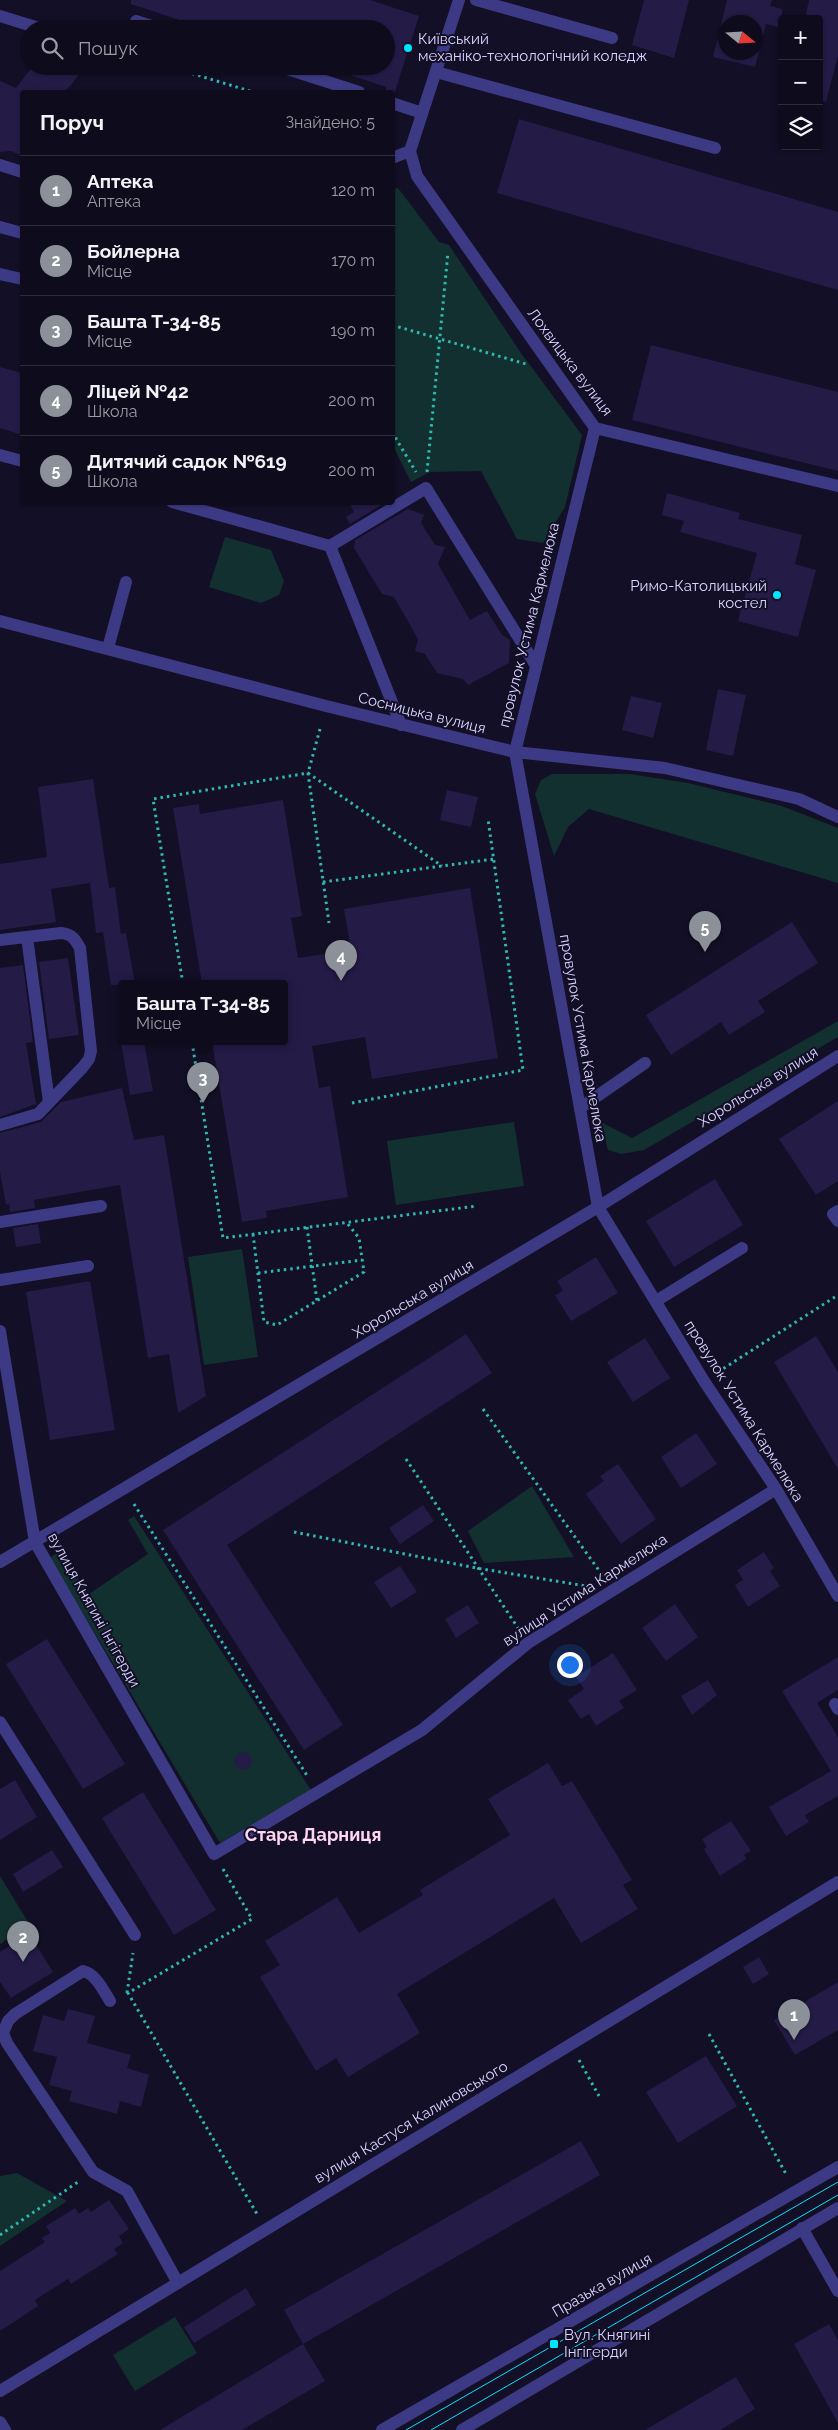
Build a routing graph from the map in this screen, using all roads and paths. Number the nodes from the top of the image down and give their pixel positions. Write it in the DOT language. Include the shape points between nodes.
graph roads {
  1 [pos="459,0"];
  2 [pos="476,0"];
  3 [pos="0,5"];
  4 [pos="0,12"];
  5 [pos="0,16"];
  6 [pos="20,22"];
  7 [pos="612,38"];
  8 [pos="436,72"];
  9 [pos="197,75"];
  10 [pos="306,75"];
  11 [pos="246,90"];
  12 [pos="353,90"];
  13 [pos="395,104"];
  14 [pos="422,113"];
  15 [pos="715,148"];
  16 [pos="410,150"];
  17 [pos="395,157"];
  18 [pos="0,166"];
  19 [pos="20,171"];
  20 [pos="451,224"];
  21 [pos="0,227"];
  22 [pos="20,232"];
  23 [pos="0,274"];
  24 [pos="20,279"];
  25 [pos="395,326"];
  26 [pos="440,340"];
  27 [pos="555,372"];
  28 [pos="595,428"];
  29 [pos="395,437"];
  30 [pos="0,455"];
  31 [pos="20,460"];
  32 [pos="838,486"];
  33 [pos="426,488"];
  34 [pos="183,505"];
  35 [pos="330,546"];
  36 [pos="126,582"];
  37 [pos="0,620"];
  38 [pos="108,648"];
  39 [pos="535,664"];
  40 [pos="400,725"];
  41 [pos="320,729"];
  42 [pos="515,752"];
  43 [pos="308,773"];
  44 [pos="838,817"];
  45 [pos="488,820"];
  46 [pos="494,859"];
  47 [pos="442,866"];
  48 [pos="323,882"];
  49 [pos="329,923"];
  50 [pos="27,937"];
  51 [pos="0,940"];
  52 [pos="181,980"];
  53 [pos="192,1045"];
  54 [pos="838,1056"];
  55 [pos="645,1063"];
  56 [pos="49,1102"];
  57 [pos="352,1102"];
  58 [pos="580,1108"];
  59 [pos="0,1125"];
  60 [pos="101,1206"];
  61 [pos="477,1206"];
  62 [pos="598,1207"];
  63 [pos="838,1211"];
  64 [pos="838,1221"];
  65 [pos="0,1222"];
  66 [pos="347,1222"];
  67 [pos="307,1227"];
  68 [pos="253,1234"];
  69 [pos="742,1248"];
  70 [pos="362,1260"];
  71 [pos="88,1266"];
  72 [pos="312,1266"];
  73 [pos="258,1273"];
  74 [pos="0,1280"];
  75 [pos="838,1294"];
  76 [pos="317,1301"];
  77 [pos="656,1301"];
  78 [pos="0,1331"];
  79 [pos="3,1375"];
  80 [pos="704,1380"];
  81 [pos="483,1410"];
  82 [pos="406,1460"];
  83 [pos="124,1489"];
  84 [pos="776,1489"];
  85 [pos="294,1532"];
  86 [pos="34,1542"];
  87 [pos="0,1562"];
  88 [pos="476,1568"];
  89 [pos="612,1590"];
  90 [pos="838,1596"];
  91 [pos="528,1643"];
  92 [pos="0,1722"];
  93 [pos="318,1792"];
  94 [pos="214,1854"];
  95 [pos="838,1882"];
  96 [pos="135,1934"];
  97 [pos="128,1992"];
  98 [pos="110,2001"];
  99 [pos="708,2034"];
  100 [pos="570,2044"];
  101 [pos="599,2096"];
  102 [pos="838,2167"];
  103 [pos="93,2172"];
  104 [pos="786,2174"];
  105 [pos="838,2208"];
  106 [pos="802,2228"];
  107 [pos="266,2229"];
  108 [pos="0,2235"];
  109 [pos="178,2283"];
  110 [pos="838,2291"];
  111 [pos="0,2391"];
  112 [pos="0,2422"];
  113 [pos="4,2430"];
  114 [pos="382,2430"];
  115 [pos="462,2430"];
  1 -- 8 [label="street"];
  2 -- 7 [label="street"];
  3 -- 4 [label="street"];
  5 -- 6 [label="street"];
  8 -- 14 [label="street"];
  8 -- 15 [label="street"];
  9 -- 11 [label="path"];
  10 -- 12 [label="street"];
  13 -- 14 [label="street"];
  14 -- 16 [label="street"];
  16 -- 17 [label="street"];
  16 -- 20 [label="street, Лохвицька вулиця" via="417,176"];
  18 -- 19 [label="street"];
  20 -- 26 [label="path"];
  20 -- 27 [label="street, Лохвицька вулиця"];
  21 -- 22 [label="street"];
  23 -- 24 [label="street"];
  25 -- 26 [label="path"];
  26 -- 27 [label="path"];
  26 -- 33 [label="path"];
  27 -- 28 [label="street, Лохвицька вулиця"];
  28 -- 32 [label="street, Лохвицька вулиця"];
  28 -- 39 [label="street, провулок Устима Кармелюка"];
  29 -- 33 [label="path"];
  30 -- 31 [label="street"];
  33 -- 35 [label="street"];
  33 -- 39 [label="street"];
  34 -- 35 [label="street"];
  35 -- 40 [label="street"];
  36 -- 38 [label="street"];
  37 -- 38 [label="street, Сосницька вулиця"];
  38 -- 40 [label="street, Сосницька вулиця"];
  39 -- 42 [label="street, провулок Устима Кармелюка"];
  40 -- 42 [label="street, Сосницька вулиця"];
  41 -- 43 [label="path"];
  42 -- 44 [label="street, Сосницька вулиця" via="665,768 799,799"];
  42 -- 58 [label="street, провулок Устима Кармелюка"];
  43 -- 47 [label="path"];
  43 -- 48 [label="path"];
  43 -- 52 [label="path" via="153,799"];
  45 -- 46 [label="path"];
  46 -- 47 [label="path"];
  46 -- 57 [label="path" via="523,1070"];
  47 -- 48 [label="path"];
  48 -- 49 [label="path"];
  50 -- 51 [label="street"];
  50 -- 56 [label="street"];
  50 -- 56 [label="street" via="69,934 80,948 91,1051 83,1067"];
  53 -- 68 [label="path" via="222,1238"];
  54 -- 62 [label="street, Хорольська вулиця"];
  55 -- 58 [label="street"];
  56 -- 59 [label="street" via="38,1114"];
  58 -- 62 [label="street, провулок Устима Кармелюка"];
  60 -- 65 [label="street"];
  61 -- 66 [label="path"];
  62 -- 77 [label="street, провулок Устима Кармелюка"];
  62 -- 83 [label="street, Хорольська вулиця"];
  63 -- 64 [label="street" via="834,1214"];
  66 -- 67 [label="path"];
  66 -- 70 [label="path" via="359,1238"];
  67 -- 68 [label="path"];
  67 -- 72 [label="path"];
  68 -- 73 [label="path"];
  69 -- 77 [label="street"];
  70 -- 72 [label="path"];
  70 -- 76 [label="path" via="364,1272"];
  71 -- 74 [label="street"];
  72 -- 73 [label="path"];
  72 -- 76 [label="path"];
  73 -- 76 [label="path" via="264,1322 276,1326"];
  75 -- 80 [label="path"];
  77 -- 80 [label="street, провулок Устима Кармелюка"];
  78 -- 79 [label="street, вулиця Княгині Інгігерди"];
  79 -- 86 [label="street, вулиця Княгині Інгігерди"];
  80 -- 84 [label="street, провулок Устима Кармелюка"];
  81 -- 89 [label="path"];
  82 -- 88 [label="path"];
  83 -- 86 [label="street, Хорольська вулиця"];
  83 -- 93 [label="path"];
  84 -- 89 [label="street, вулиця Устима Кармелюка"];
  84 -- 90 [label="street, провулок Устима Кармелюка"];
  85 -- 88 [label="path"];
  86 -- 87 [label="street, Хорольська вулиця"];
  86 -- 94 [label="street, вулиця Княгині Інгігерди"];
  88 -- 89 [label="path"];
  88 -- 91 [label="path"];
  89 -- 91 [label="street, вулиця Устима Кармелюка"];
  91 -- 93 [label="street, вулиця Устима Кармелюка" via="422,1730"];
  92 -- 96 [label="street"];
  93 -- 94 [label="street, вулиця Устима Кармелюка"];
  94 -- 97 [label="path" via="252,1919"];
  95 -- 100 [label="street, вулиця Кастуся Калиновського"];
  96 -- 97 [label="path"];
  97 -- 98 [label="path"];
  97 -- 107 [label="path"];
  98 -- 103 [label="street" via="95,1979 82,1972 15,2014 3,2033"];
  99 -- 104 [label="path"];
  100 -- 101 [label="path"];
  100 -- 107 [label="street, вулиця Кастуся Калиновського"];
  102 -- 114 [label="street, Празька вулиця"];
  103 -- 108 [label="path"];
  103 -- 109 [label="street" via="127,2192"];
  105 -- 106 [label="street"];
  106 -- 110 [label="street"];
  106 -- 115 [label="street"];
  107 -- 109 [label="street, вулиця Кастуся Калиновського"];
  109 -- 111 [label="street, вулиця Кастуся Калиновського"];
  112 -- 113 [label="street"];
}
